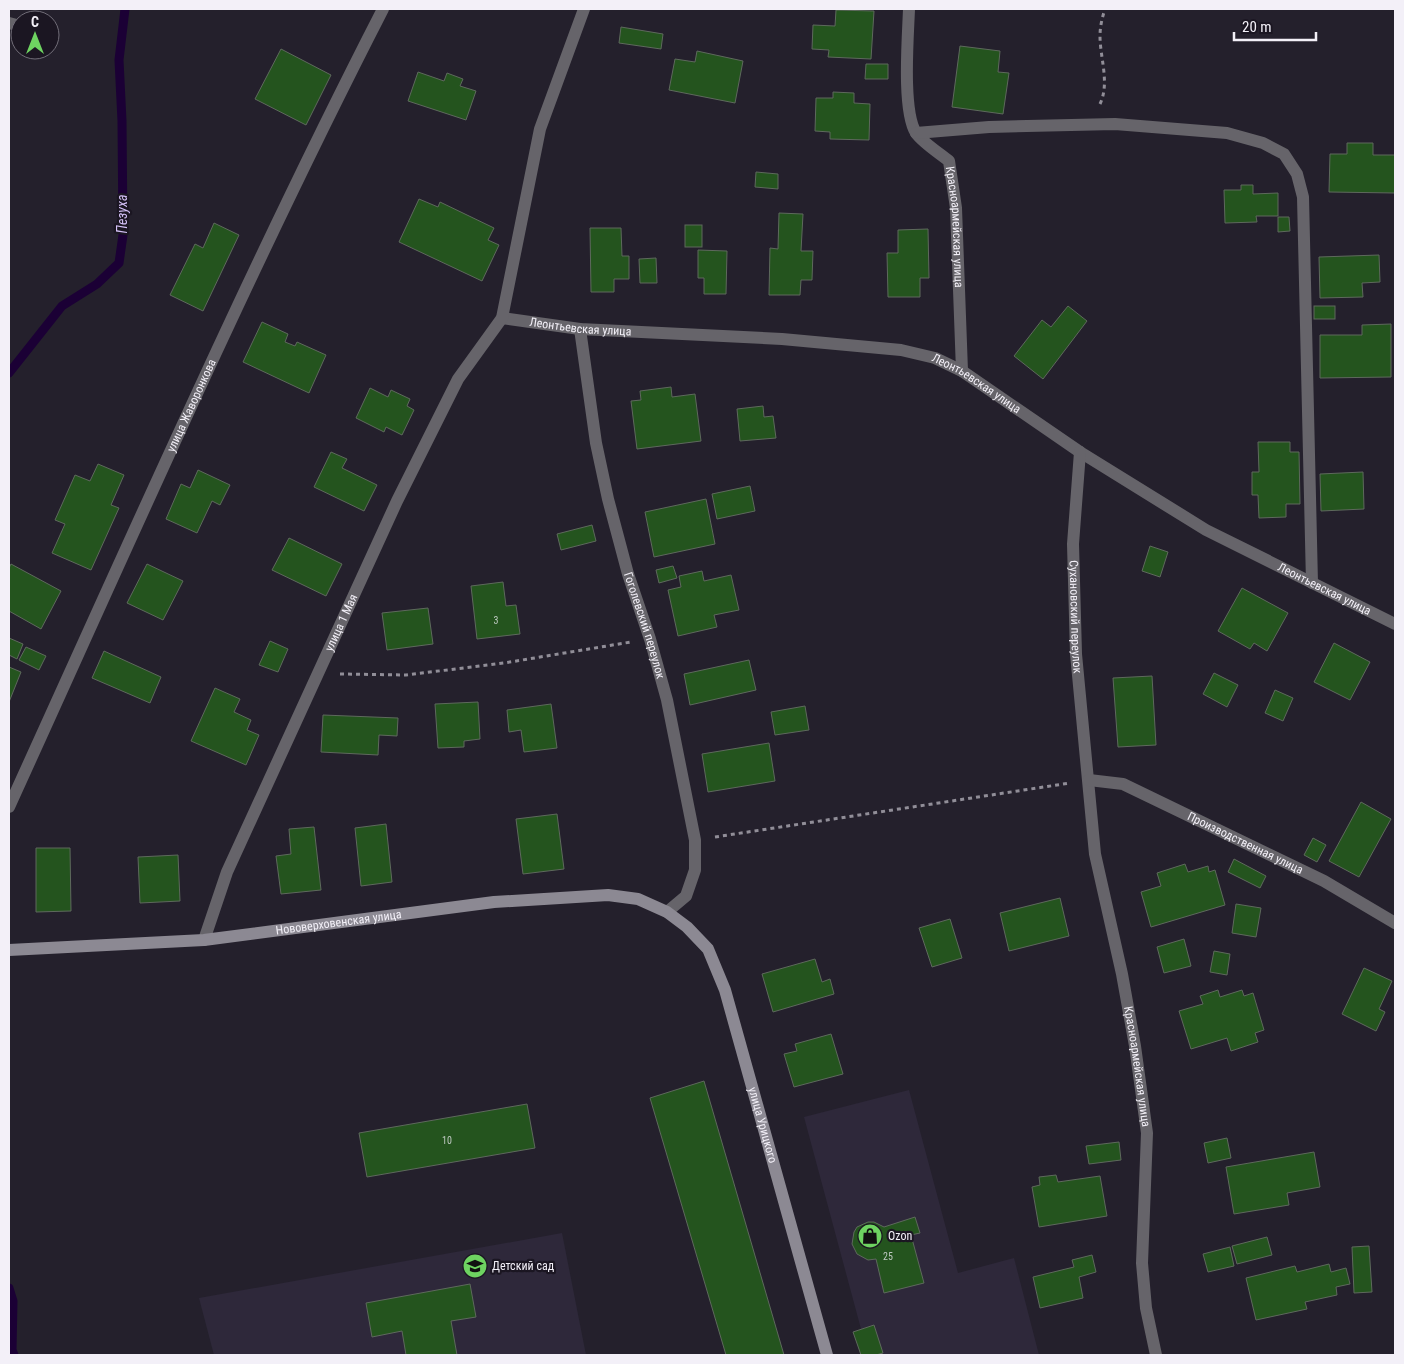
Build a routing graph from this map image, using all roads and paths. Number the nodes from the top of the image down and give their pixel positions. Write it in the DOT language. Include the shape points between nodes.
graph roads {
  1 [pos="383,9"];
  2 [pos="584,9"];
  3 [pos="909,9"];
  4 [pos="1105,9"];
  5 [pos="1090,124"];
  6 [pos="916,134"];
  7 [pos="502,318"];
  8 [pos="580,329"];
  9 [pos="962,371"];
  10 [pos="1080,452"];
  11 [pos="1312,583"];
  12 [pos="1395,624"];
  13 [pos="650,639"];
  14 [pos="317,674"];
  15 [pos="1089,780"];
  16 [pos="9,806"];
  17 [pos="695,840"];
  18 [pos="667,912"];
  19 [pos="1395,923"];
  20 [pos="204,940"];
  21 [pos="9,950"];
  22 [pos="827,1355"];
  23 [pos="1156,1355"];
  1 -- 16 [label="street, улица Жаворонкова" via="236,307"];
  2 -- 7 [label="street" via="540,129"];
  3 -- 6 [label="street" via="908,109"];
  4 -- 5 [label="path" via="1100,38 1102,99"];
  5 -- 6 [label="street"];
  5 -- 11 [label="street" via="1228,134 1262,143 1284,154 1297,174 1303,197"];
  6 -- 9 [label="street, Красноармейская улица" via="948,161 956,208"];
  7 -- 8 [label="street, Леонтьевская улица"];
  7 -- 14 [label="street, улица 1 Мая" via="458,378"];
  8 -- 9 [label="street, Леонтьевская улица" via="782,339 901,350 935,358"];
  8 -- 13 [label="street, Гоголевский переулок" via="596,443 608,498 628,574"];
  9 -- 10 [label="street, Леонтьевская улица"];
  10 -- 11 [label="street, Леонтьевская улица" via="1206,530"];
  10 -- 15 [label="street, Сухановский переулок" via="1073,544 1076,654"];
  11 -- 12 [label="street, Леонтьевская улица"];
  13 -- 14 [label="path" via="406,675"];
  13 -- 17 [label="street, Гоголевский переулок" via="667,700"];
  14 -- 20 [label="street, улица 1 Мая" via="227,872"];
  15 -- 17 [label="path"];
  15 -- 19 [label="street, Производственная улица" via="1122,784 1324,881"];
  15 -- 23 [label="street, Красноармейская улица" via="1095,854 1122,974 1147,1133 1142,1271"];
  17 -- 18 [label="street, Гоголевский переулок" via="695,870 686,896"];
  18 -- 20 [label="main road, Нововерховенская улица" via="638,899 608,895 513,901"];
  18 -- 22 [label="main road, улица Урицкого" via="708,949 725,990"];
  20 -- 21 [label="main road, Нововерховенская улица"];
}
